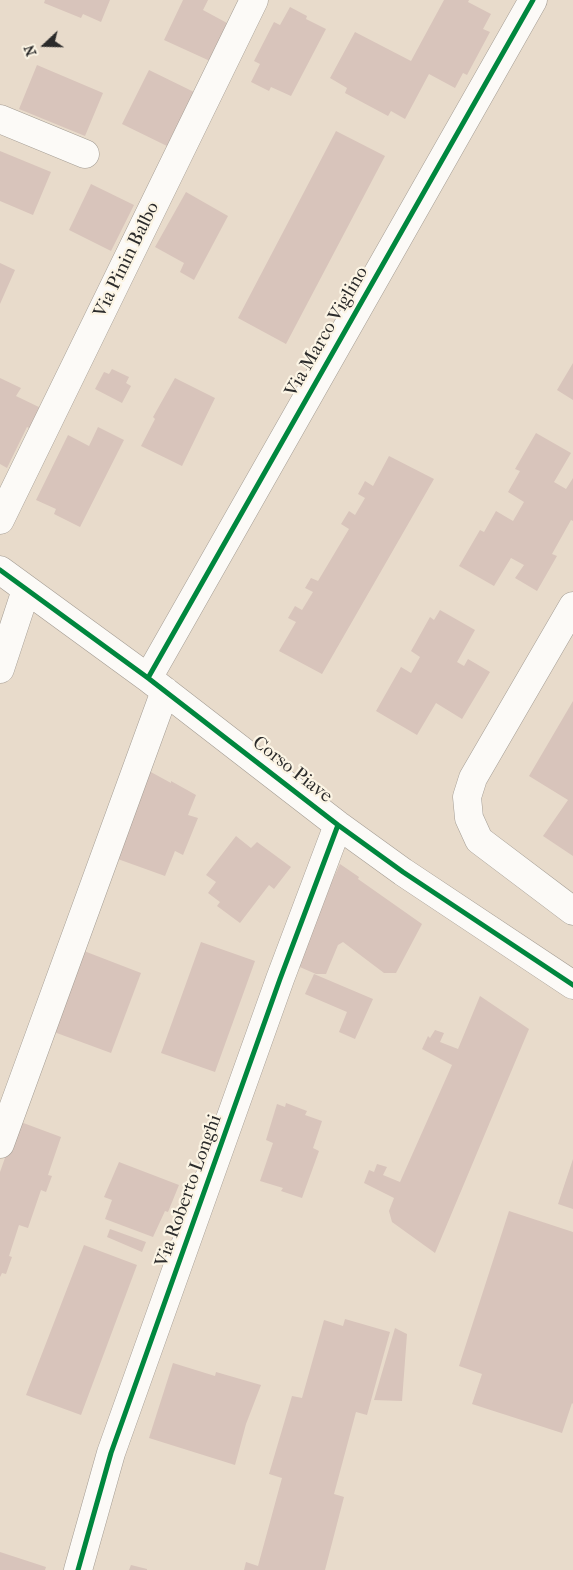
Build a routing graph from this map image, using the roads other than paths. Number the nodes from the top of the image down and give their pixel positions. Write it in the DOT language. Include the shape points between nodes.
graph roads {
  1 [pos="254,0"];
  2 [pos="532,0"];
  3 [pos="0,120"];
  4 [pos="85,154"];
  5 [pos="0,520"];
  6 [pos="0,570"];
  7 [pos="26,590"];
  8 [pos="573,606"];
  9 [pos="0,669"];
  10 [pos="157,685"];
  11 [pos="338,825"];
  12 [pos="573,911"];
  13 [pos="573,985"];
  14 [pos="0,1144"];
  15 [pos="78,1570"];
  1 -- 5 [label="street, Via Pinin Balbo"];
  2 -- 10 [label="street, Via Marco Viglino"];
  3 -- 4 [label="street"];
  6 -- 7 [label="street, Corso Piave"];
  7 -- 9 [label="street"];
  7 -- 10 [label="street, Corso Piave"];
  8 -- 12 [label="street" via="473,778 468,797 469,818 479,840"];
  10 -- 11 [label="street, Corso Piave"];
  10 -- 14 [label="street"];
  11 -- 13 [label="street, Corso Piave"];
  11 -- 15 [label="street, Via Roberto Longhi" via="111,1453"];
}
